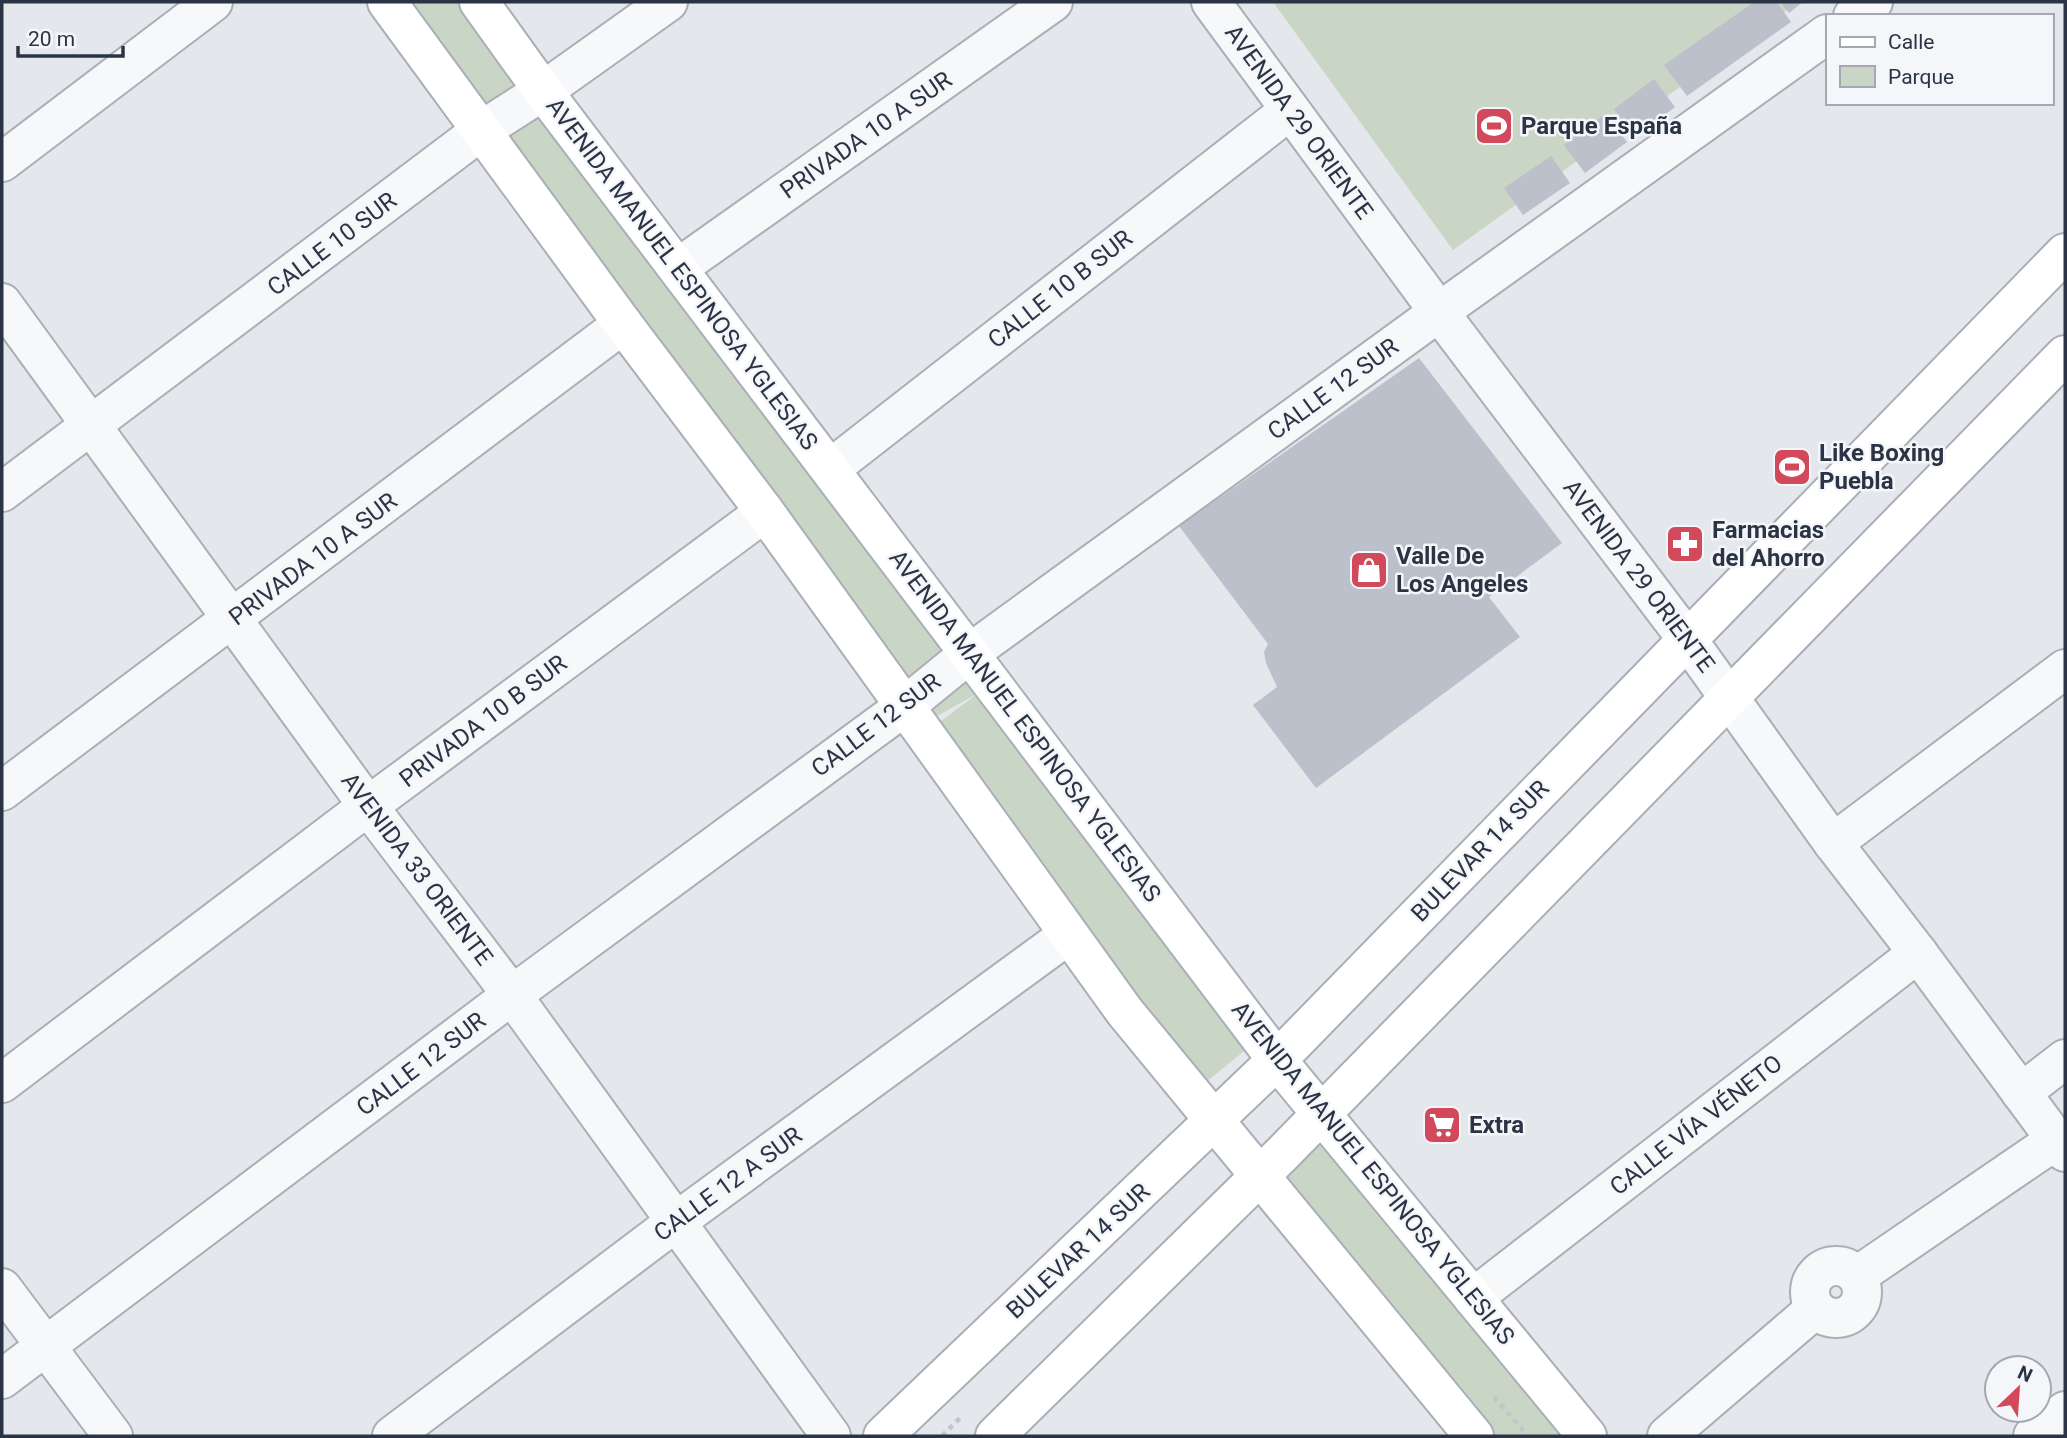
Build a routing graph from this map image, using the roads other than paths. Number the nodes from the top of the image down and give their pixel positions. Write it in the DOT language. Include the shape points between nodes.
graph roads {
  1 [pos="213,2"];
  2 [pos="387,2"];
  3 [pos="479,2"];
  4 [pos="668,2"];
  5 [pos="1053,2"];
  6 [pos="1211,2"];
  7 [pos="1873,2"];
  8 [pos="1856,14"];
  9 [pos="1826,35"];
  10 [pos="543,91"];
  11 [pos="1290,110"];
  12 [pos="482,130"];
  13 [pos="2,162"];
  14 [pos="2065,253"];
  15 [pos="678,268"];
  16 [pos="2,303"];
  17 [pos="1439,312"];
  18 [pos="623,324"];
  19 [pos="2065,355"];
  20 [pos="91,426"];
  21 [pos="830,469"];
  22 [pos="2,492"];
  23 [pos="765,512"];
  24 [pos="232,620"];
  25 [pos="1687,639"];
  26 [pos="970,653"];
  27 [pos="2065,669"];
  28 [pos="1730,697"];
  29 [pos="905,706"];
  30 [pos="2,791"];
  31 [pos="368,806"];
  32 [pos="1833,843"];
  33 [pos="1068,935"];
  34 [pos="1918,953"];
  35 [pos="512,995"];
  36 [pos="2065,1059"];
  37 [pos="1277,1060"];
  38 [pos="2,1083"];
  39 [pos="2021,1093"];
  40 [pos="1321,1114"];
  41 [pos="1214,1122"];
  42 [pos="2061,1146"];
  43 [pos="1261,1176"];
  44 [pos="677,1221"];
  45 [pos="2,1288"];
  46 [pos="1473,1298"];
  47 [pos="46,1347"];
  48 [pos="2,1379"];
  49 [pos="2065,1411"];
  50 [pos="901,1430"];
  51 [pos="113,1436"];
  52 [pos="392,1436"];
  53 [pos="831,1436"];
  54 [pos="995,1436"];
  55 [pos="1475,1436"];
  56 [pos="1587,1436"];
  57 [pos="1667,1436"];
  58 [pos="2033,1436"];
  1 -- 13 [label="street"];
  2 -- 12 [label="main road"];
  3 -- 10 [label="main road, AVENIDA MANUEL ESPINOSA YGLESIAS"];
  4 -- 10 [label="street, CALLE 10 SUR"];
  5 -- 15 [label="street, PRIVADA 10 A SUR"];
  6 -- 11 [label="street, AVENIDA 29 ORIENTE"];
  7 -- 8 [label="street"];
  9 -- 17 [label="street, CALLE 12 SUR"];
  10 -- 12 [label="street, CALLE 10 SUR"];
  10 -- 15 [label="main road, AVENIDA MANUEL ESPINOSA YGLESIAS"];
  11 -- 17 [label="street, AVENIDA 29 ORIENTE"];
  11 -- 21 [label="street, CALLE 10 B SUR"];
  12 -- 18 [label="main road"];
  12 -- 20 [label="street, CALLE 10 SUR"];
  14 -- 25 [label="main road, BULEVAR 14 SUR"];
  15 -- 21 [label="main road, AVENIDA MANUEL ESPINOSA YGLESIAS"];
  16 -- 20 [label="street, AVENIDA 33 ORIENTE"];
  17 -- 25 [label="street, AVENIDA 29 ORIENTE"];
  17 -- 26 [label="street, CALLE 12 SUR"];
  18 -- 23 [label="main road"];
  18 -- 24 [label="street, PRIVADA 10 A SUR"];
  19 -- 28 [label="main road"];
  20 -- 22 [label="street, CALLE 10 SUR"];
  20 -- 24 [label="street, AVENIDA 33 ORIENTE"];
  21 -- 26 [label="main road, AVENIDA MANUEL ESPINOSA YGLESIAS"];
  23 -- 29 [label="main road"];
  23 -- 31 [label="street, PRIVADA 10 B SUR"];
  24 -- 30 [label="street, PRIVADA 10 A SUR"];
  24 -- 31 [label="street, AVENIDA 33 ORIENTE"];
  25 -- 28 [label="street, AVENIDA 29 ORIENTE"];
  25 -- 37 [label="main road, BULEVAR 14 SUR"];
  26 -- 29 [label="street, CALLE 12 SUR"];
  26 -- 37 [label="main road, AVENIDA MANUEL ESPINOSA YGLESIAS"];
  27 -- 32 [label="street"];
  28 -- 32 [label="street, AVENIDA 29 ORIENTE"];
  28 -- 40 [label="main road"];
  29 -- 33 [label="main road"];
  29 -- 35 [label="street, CALLE 12 SUR"];
  31 -- 35 [label="street, AVENIDA 33 ORIENTE"];
  31 -- 38 [label="street, PRIVADA 10 B SUR"];
  32 -- 34 [label="street, AVENIDA 29 ORIENTE"];
  33 -- 41 [label="main road"];
  33 -- 44 [label="street, CALLE 12 A SUR"];
  34 -- 39 [label="street, AVENIDA 29 ORIENTE"];
  34 -- 46 [label="street, CALLE VÍA VÉNETO"];
  35 -- 44 [label="street, AVENIDA 33 ORIENTE"];
  35 -- 47 [label="street, CALLE 12 SUR"];
  36 -- 39 [label="street"];
  37 -- 40 [label="main road, AVENIDA MANUEL ESPINOSA YGLESIAS"];
  37 -- 41 [label="main road, BULEVAR 14 SUR"];
  39 -- 42 [label="street, AVENIDA 29 ORIENTE"];
  40 -- 43 [label="main road"];
  40 -- 46 [label="main road, AVENIDA MANUEL ESPINOSA YGLESIAS"];
  41 -- 43 [label="main road"];
  41 -- 50 [label="main road, BULEVAR 14 SUR"];
  42 -- 57 [label="street" via="1857,1276 1861,1298 1856,1309 1836,1318 1815,1309"];
  43 -- 54 [label="main road"];
  43 -- 55 [label="main road"];
  44 -- 52 [label="street, CALLE 12 A SUR"];
  44 -- 53 [label="street, AVENIDA 33 ORIENTE"];
  45 -- 47 [label="street"];
  46 -- 56 [label="main road, AVENIDA MANUEL ESPINOSA YGLESIAS"];
  47 -- 48 [label="street, CALLE 12 SUR"];
  47 -- 51 [label="street"];
  49 -- 58 [label="street"];
}
